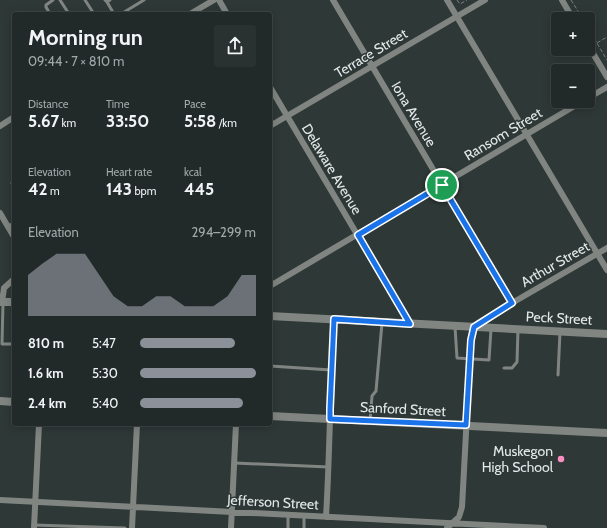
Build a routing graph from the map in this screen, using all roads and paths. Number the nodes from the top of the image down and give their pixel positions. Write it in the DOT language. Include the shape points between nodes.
graph roads {
  1 [pos="53,0"];
  2 [pos="60,0"];
  3 [pos="85,0"];
  4 [pos="144,0"];
  5 [pos="214,0"];
  6 [pos="219,0"];
  7 [pos="333,0"];
  8 [pos="447,0"];
  9 [pos="457,0"];
  10 [pos="467,0"];
  11 [pos="485,0"];
  12 [pos="562,0"];
  13 [pos="572,0"];
  14 [pos="108,1"];
  15 [pos="49,12"];
  16 [pos="67,12"];
  17 [pos="93,12"];
  18 [pos="113,12"];
  19 [pos="124,12"];
  20 [pos="193,12"];
  21 [pos="226,12"];
  22 [pos="569,12"];
  23 [pos="579,12"];
  24 [pos="457,17"];
  25 [pos="607,37"];
  26 [pos="595,40"];
  27 [pos="597,43"];
  28 [pos="595,56"];
  29 [pos="607,59"];
  30 [pos="372,66"];
  31 [pos="607,77"];
  32 [pos="607,87"];
  33 [pos="272,90"];
  34 [pos="595,94"];
  35 [pos="571,108"];
  36 [pos="287,116"];
  37 [pos="12,118"];
  38 [pos="272,125"];
  39 [pos="0,126"];
  40 [pos="526,134"];
  41 [pos="442,185"];
  42 [pos="0,213"];
  43 [pos="12,224"];
  44 [pos="8,226"];
  45 [pos="12,233"];
  46 [pos="358,235"];
  47 [pos="607,248"];
  48 [pos="597,254"];
  49 [pos="607,270"];
  50 [pos="12,280"];
  51 [pos="272,283"];
  52 [pos="2,286"];
  53 [pos="2,302"];
  54 [pos="512,303"];
  55 [pos="272,316"];
  56 [pos="334,319"];
  57 [pos="382,323"];
  58 [pos="410,324"];
  59 [pos="455,326"];
  60 [pos="474,327"];
  61 [pos="491,327"];
  62 [pos="518,329"];
  63 [pos="560,330"];
  64 [pos="607,334"];
  65 [pos="12,344"];
  66 [pos="470,358"];
  67 [pos="272,366"];
  68 [pos="504,368"];
  69 [pos="331,370"];
  70 [pos="558,375"];
  71 [pos="0,401"];
  72 [pos="12,402"];
  73 [pos="272,416"];
  74 [pos="330,419"];
  75 [pos="370,421"];
  76 [pos="466,425"];
  77 [pos="39,426"];
  78 [pos="137,426"];
  79 [pos="236,426"];
  80 [pos="607,433"];
  81 [pos="234,463"];
  82 [pos="329,467"];
  83 [pos="0,500"];
  84 [pos="35,502"];
  85 [pos="133,507"];
  86 [pos="231,512"];
  87 [pos="288,515"];
  88 [pos="304,516"];
  89 [pos="326,517"];
  90 [pos="34,526"];
  91 [pos="450,526"];
  92 [pos="494,527"];
  93 [pos="111,528"];
  94 [pos="125,528"];
  95 [pos="132,528"];
  96 [pos="231,528"];
  97 [pos="288,528"];
  98 [pos="304,528"];
  99 [pos="544,528"];
  1 -- 15 [label="lane" via="46,5"];
  2 -- 16 [label="lane"];
  3 -- 17 [label="lane"];
  4 -- 19 [label="lane"];
  5 -- 20 [label="street"];
  6 -- 21 [label="street"];
  7 -- 30 [label="street, Iona Avenue"];
  8 -- 24 [label="street"];
  9 -- 10 [label="path" via="460,4"];
  11 -- 24 [label="street, Terrace Street"];
  12 -- 22 [label="street"];
  13 -- 23 [label="path"];
  14 -- 18 [label="lane"];
  24 -- 30 [label="street, Terrace Street"];
  24 -- 40 [label="street"];
  25 -- 27 [label="path"];
  26 -- 27 [label="path"];
  27 -- 29 [label="path"];
  28 -- 31 [label="street"];
  30 -- 36 [label="street, Terrace Street"];
  30 -- 41 [label="street, Iona Avenue"];
  32 -- 34 [label="street"];
  33 -- 36 [label="street, Delaware Avenue"];
  35 -- 40 [label="street, Ransom Street"];
  36 -- 38 [label="street, Terrace Street"];
  36 -- 46 [label="street, Delaware Avenue"];
  37 -- 39 [label="street"];
  40 -- 41 [label="street, Ransom Street"];
  40 -- 48 [label="street"];
  41 -- 46 [label="street, Ransom Street"];
  41 -- 54 [label="street, Iona Avenue"];
  42 -- 44 [label="street"];
  43 -- 44 [label="lane"];
  44 -- 45 [label="street"];
  46 -- 51 [label="street, Ransom Street"];
  46 -- 58 [label="street, Delaware Avenue"];
  47 -- 48 [label="street, Arthur Street"];
  48 -- 49 [label="street"];
  48 -- 54 [label="street, Arthur Street"];
  50 -- 52 [label="street"];
  52 -- 53 [label="street"];
  53 -- 65 [label="lane" via="2,344"];
  54 -- 60 [label="street, Arthur Street"];
  55 -- 56 [label="street, Peck Street"];
  56 -- 57 [label="street, Peck Street"];
  56 -- 69 [label="street"];
  57 -- 58 [label="street, Peck Street"];
  57 -- 75 [label="lane" via="376,391 372,396"];
  58 -- 59 [label="street, Peck Street"];
  59 -- 60 [label="street, Peck Street"];
  59 -- 66 [label="lane" via="457,358"];
  60 -- 61 [label="street, Peck Street"];
  60 -- 66 [label="street"];
  61 -- 62 [label="street, Peck Street"];
  61 -- 66 [label="lane" via="489,360"];
  62 -- 63 [label="street, Peck Street"];
  62 -- 68 [label="lane" via="517,362 512,368"];
  63 -- 64 [label="street, Peck Street"];
  63 -- 70 [label="lane"];
  66 -- 76 [label="street"];
  67 -- 69 [label="lane"];
  69 -- 74 [label="street"];
  71 -- 72 [label="street"];
  73 -- 74 [label="street, Sanford Street"];
  74 -- 75 [label="street, Sanford Street"];
  74 -- 82 [label="street"];
  75 -- 76 [label="street, Sanford Street"];
  76 -- 80 [label="street, Sanford Street"];
  76 -- 91 [label="street" via="462,506 459,517"];
  77 -- 84 [label="street"];
  78 -- 85 [label="street"];
  79 -- 81 [label="street"];
  81 -- 82 [label="lane"];
  81 -- 86 [label="street"];
  82 -- 89 [label="street"];
  83 -- 84 [label="street, Jefferson Street"];
  84 -- 85 [label="street, Jefferson Street"];
  84 -- 90 [label="street"];
  85 -- 86 [label="street, Jefferson Street"];
  85 -- 95 [label="street"];
  86 -- 87 [label="street, Jefferson Street"];
  86 -- 96 [label="street"];
  87 -- 88 [label="street, Jefferson Street"];
  87 -- 97 [label="lane"];
  88 -- 89 [label="street, Jefferson Street"];
  88 -- 98 [label="lane"];
  89 -- 91 [label="street, Jefferson Street"];
  90 -- 93 [label="lane"];
  91 -- 92 [label="street, Jefferson Street"];
  92 -- 99 [label="street, Jefferson Street"];
  93 -- 94 [label="lane"];
}
